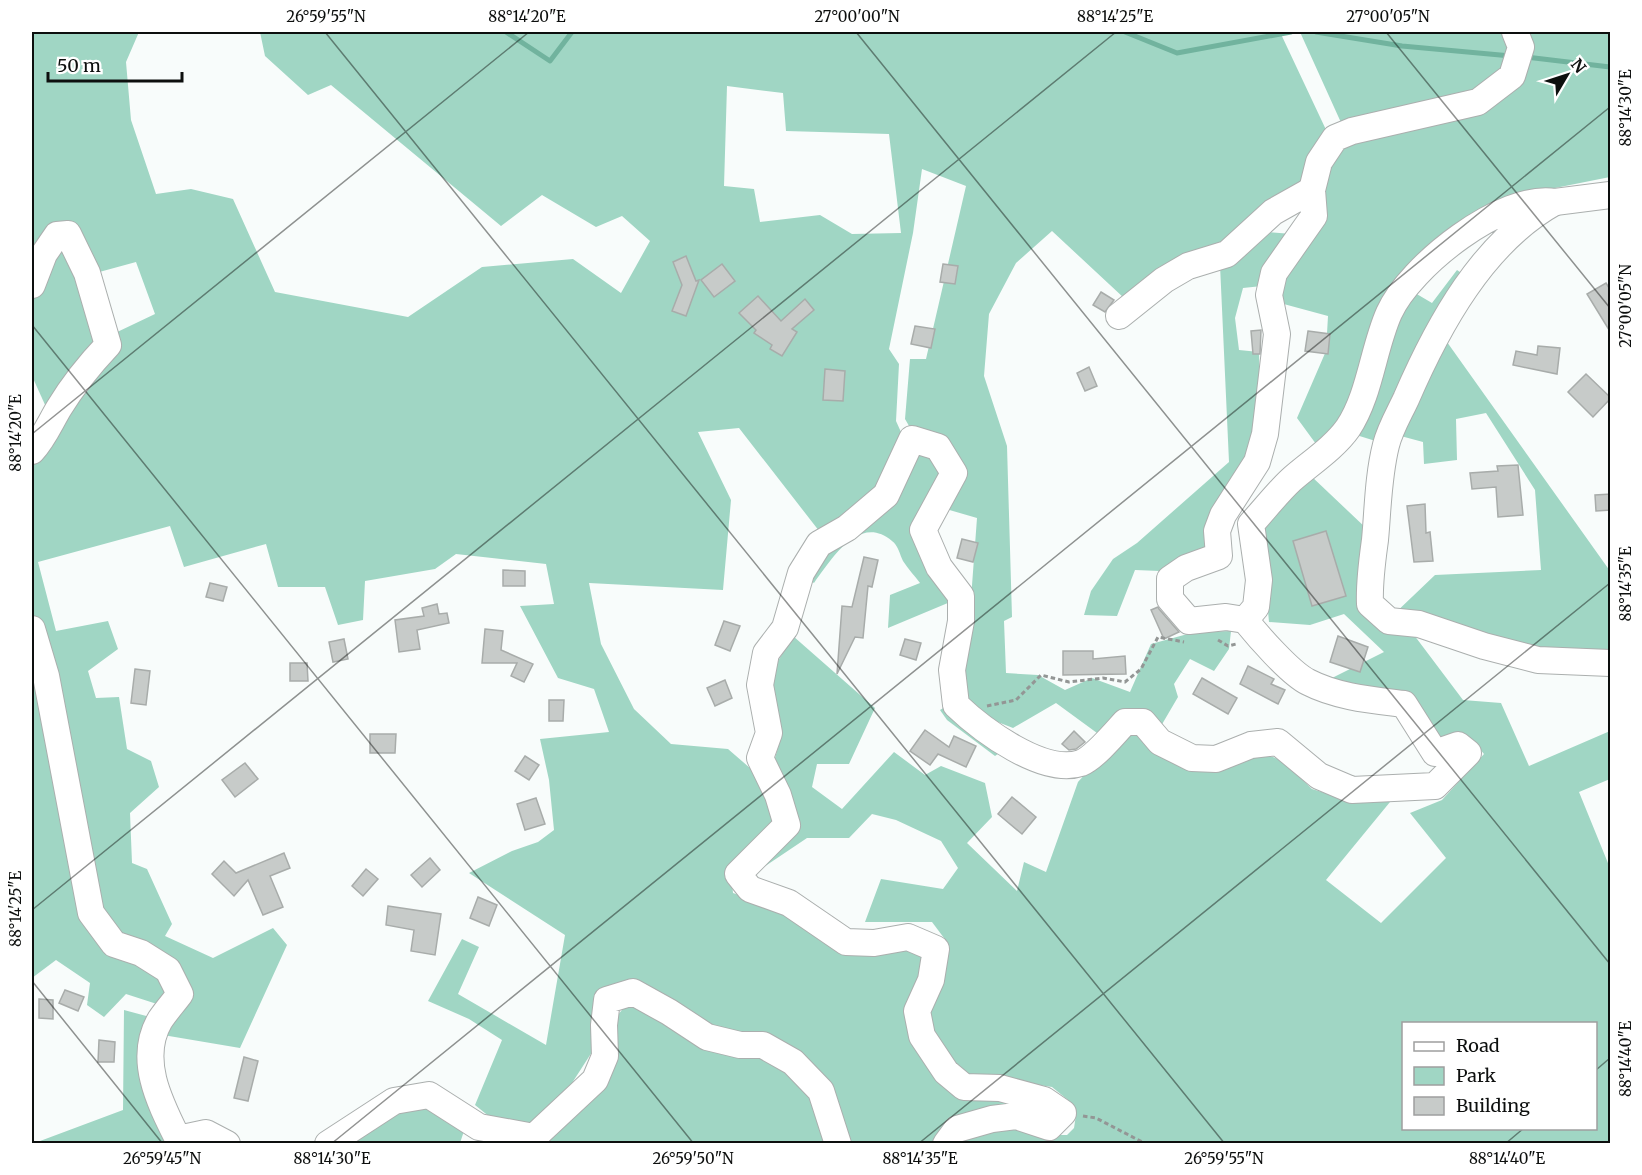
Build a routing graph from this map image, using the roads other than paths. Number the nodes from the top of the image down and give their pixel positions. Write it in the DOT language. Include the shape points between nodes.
graph roads {
  1 [pos="1515,32"];
  2 [pos="1312,190"];
  3 [pos="1611,195"];
  4 [pos="1556,202"];
  5 [pos="32,285"];
  6 [pos="1119,316"];
  7 [pos="32,451"];
  8 [pos="1251,628"];
  9 [pos="32,629"];
  10 [pos="1611,663"];
  11 [pos="227,1143"];
  12 [pos="328,1143"];
  13 [pos="838,1143"];
  14 [pos="946,1143"];
  1 -- 2 [label="street" via="1521,47 1512,76 1478,102 1335,138 1319,162"];
  2 -- 6 [label="street" via="1273,212 1227,254 1172,275"];
  2 -- 8 [label="street" via="1314,216 1275,273 1269,296 1277,334 1265,434 1257,462 1223,515 1217,531 1219,556 1186,568 1170,579 1170,599 1189,621 1226,617"];
  3 -- 4 [label="street"];
  4 -- 8 [label="street" via="1542,200 1482,220 1420,272 1390,311 1348,429 1288,483 1251,524 1259,580"];
  4 -- 10 [label="street" via="1530,216 1498,245 1439,328 1411,387 1386,444 1369,573 1370,604 1389,621 1419,624 1538,660"];
  5 -- 7 [label="street" via="44,254 57,235 68,234 87,273 108,345 92,361"];
  8 -- 14 [label="street" via="1306,682 1340,694 1404,704 1435,753 1458,745 1468,753 1435,786 1352,790 1320,776 1278,742 1251,745 1216,759 1192,758 1160,742 1143,722 1125,722 1082,763 1056,766 1021,751 983,728 956,705 952,670 961,621 961,596 939,567 923,530 954,473 938,447 912,439 886,495 847,528 819,543 801,573 785,628 766,653 760,686 769,733 760,758 787,825 738,874 750,889 789,903 846,942 874,943 908,937 936,949 931,980 917,1011 922,1036 946,1072 964,1087 1011,1091 1044,1100 1063,1113 1049,1127 1016,1116 992,1119 957,1129"];
  9 -- 11 [label="street" via="46,676 91,913 114,944 168,969 180,994 159,1021 149,1055 157,1097 178,1139 206,1132"];
  12 -- 13 [label="street" via="394,1101 429,1095 479,1127 534,1137 595,1080 605,1056 608,1000 633,993 707,1037 740,1045 763,1045 794,1062 821,1091"];
}
